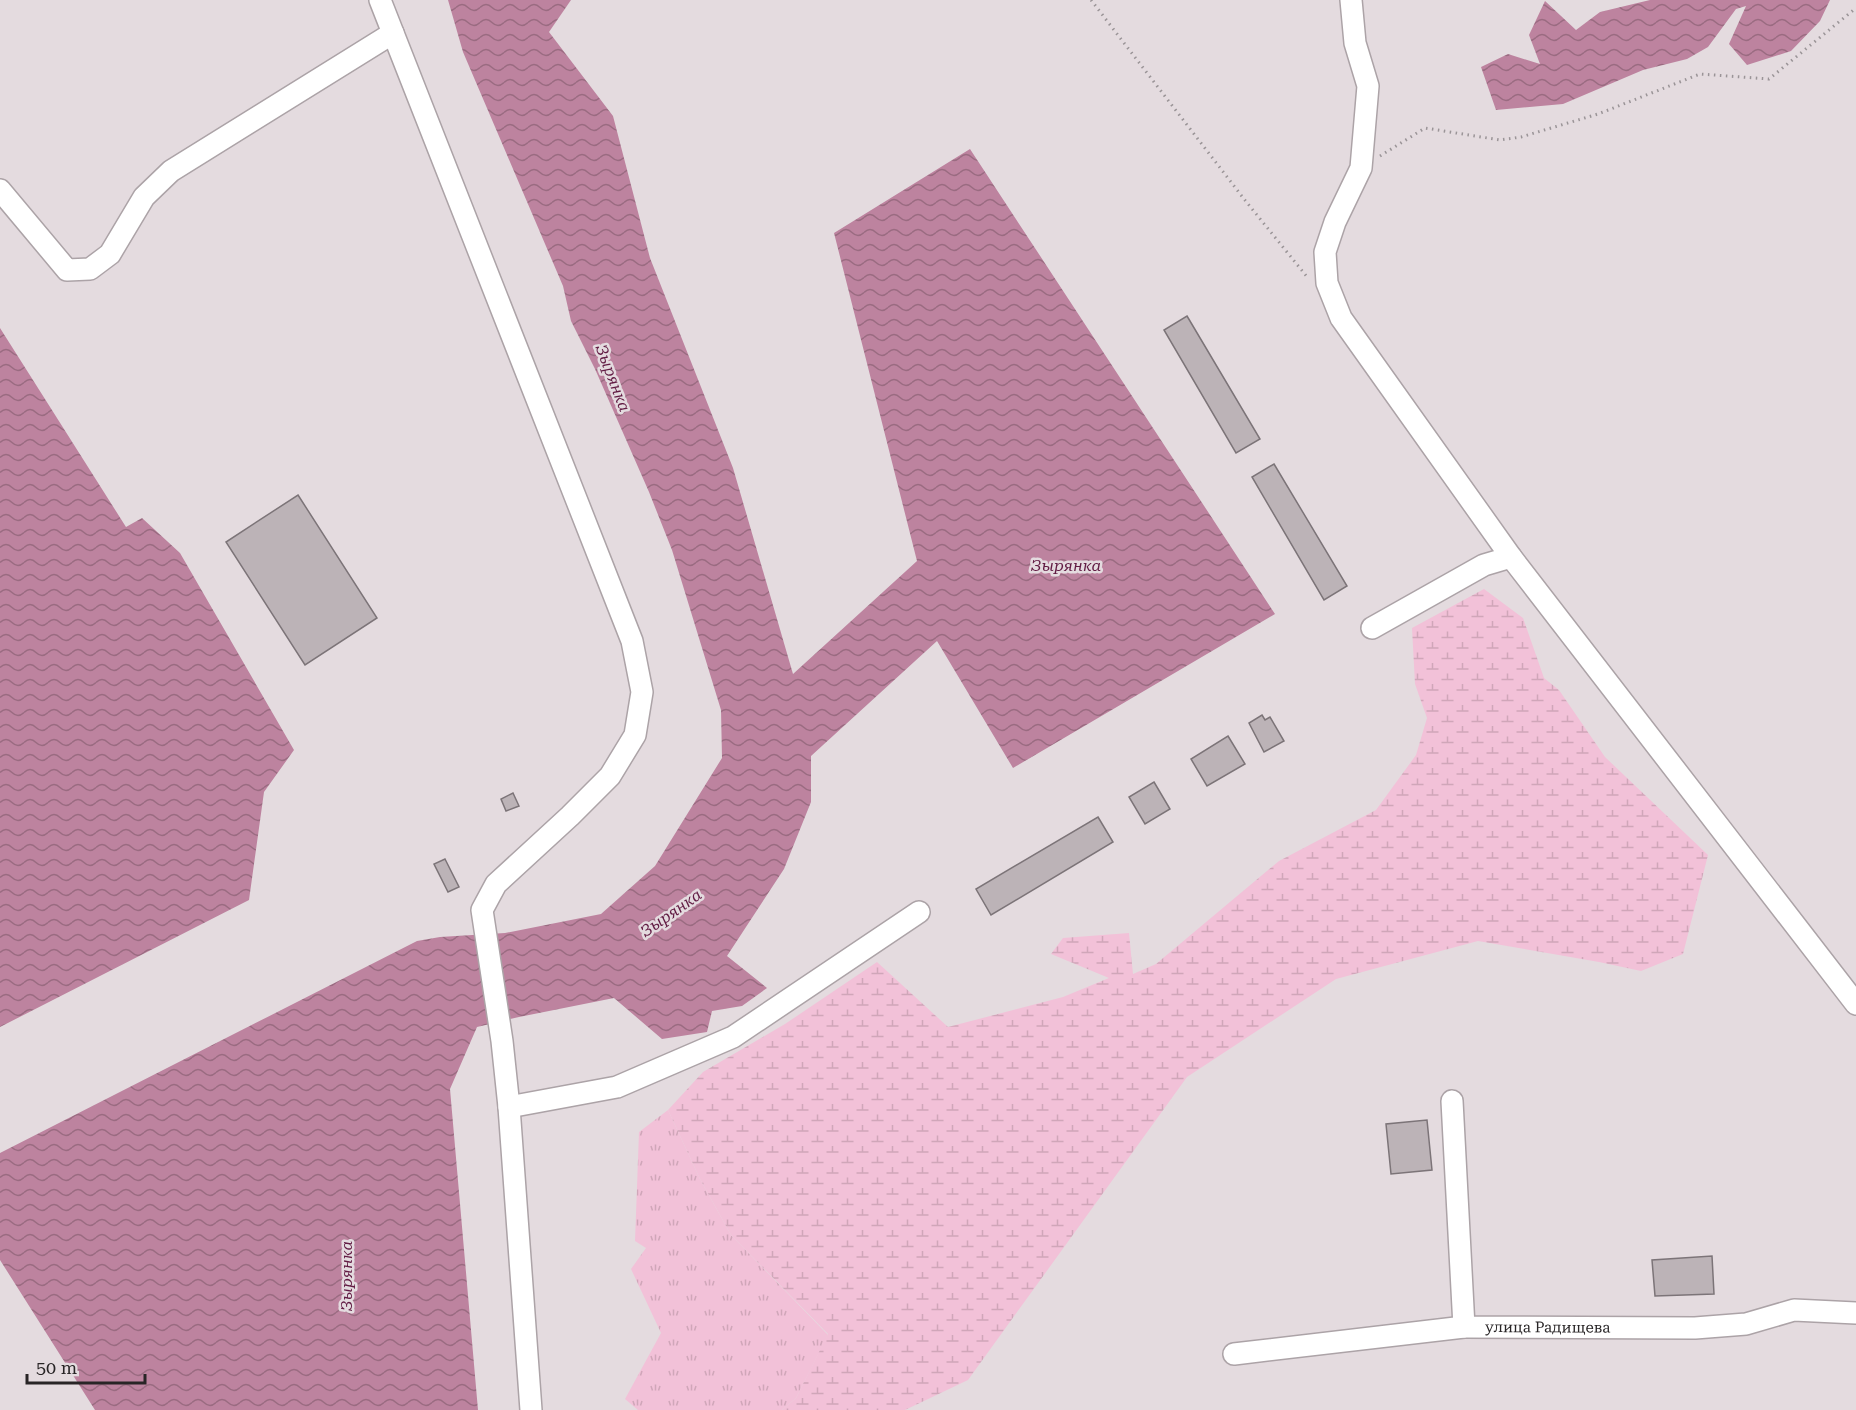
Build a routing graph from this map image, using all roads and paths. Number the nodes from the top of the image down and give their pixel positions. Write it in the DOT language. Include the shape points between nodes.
graph roads {
  1 [pos="380,0"];
  2 [pos="1090,0"];
  3 [pos="1351,0"];
  4 [pos="1856,8"];
  5 [pos="393,33"];
  6 [pos="1360,168"];
  7 [pos="0,190"];
  8 [pos="1311,282"];
  9 [pos="1511,557"];
  10 [pos="1372,628"];
  11 [pos="919,912"];
  12 [pos="1856,1004"];
  13 [pos="1452,1101"];
  14 [pos="509,1107"];
  15 [pos="1856,1313"];
  16 [pos="1464,1327"];
  17 [pos="1234,1354"];
  18 [pos="531,1410"];
  1 -- 5 [label="street"];
  2 -- 8 [label="path"];
  3 -- 6 [label="street" via="1355,42 1368,86"];
  4 -- 6 [label="path" via="1769,79 1700,74 1598,114 1500,140 1425,128"];
  5 -- 7 [label="street" via="171,171 144,197 110,254 90,269 67,270"];
  5 -- 14 [label="street" via="632,641 642,692 635,735 610,776 496,884 482,910"];
  6 -- 9 [label="street" via="1325,252 1327,283 1341,318"];
  9 -- 10 [label="street" via="1484,565"];
  9 -- 12 [label="street"];
  11 -- 14 [label="street" via="733,1037 617,1087"];
  13 -- 16 [label="street, улица Радищева"];
  14 -- 18 [label="street"];
  15 -- 16 [label="street, улица Радищева" via="1794,1310 1746,1324 1695,1328"];
  16 -- 17 [label="street"];
}
